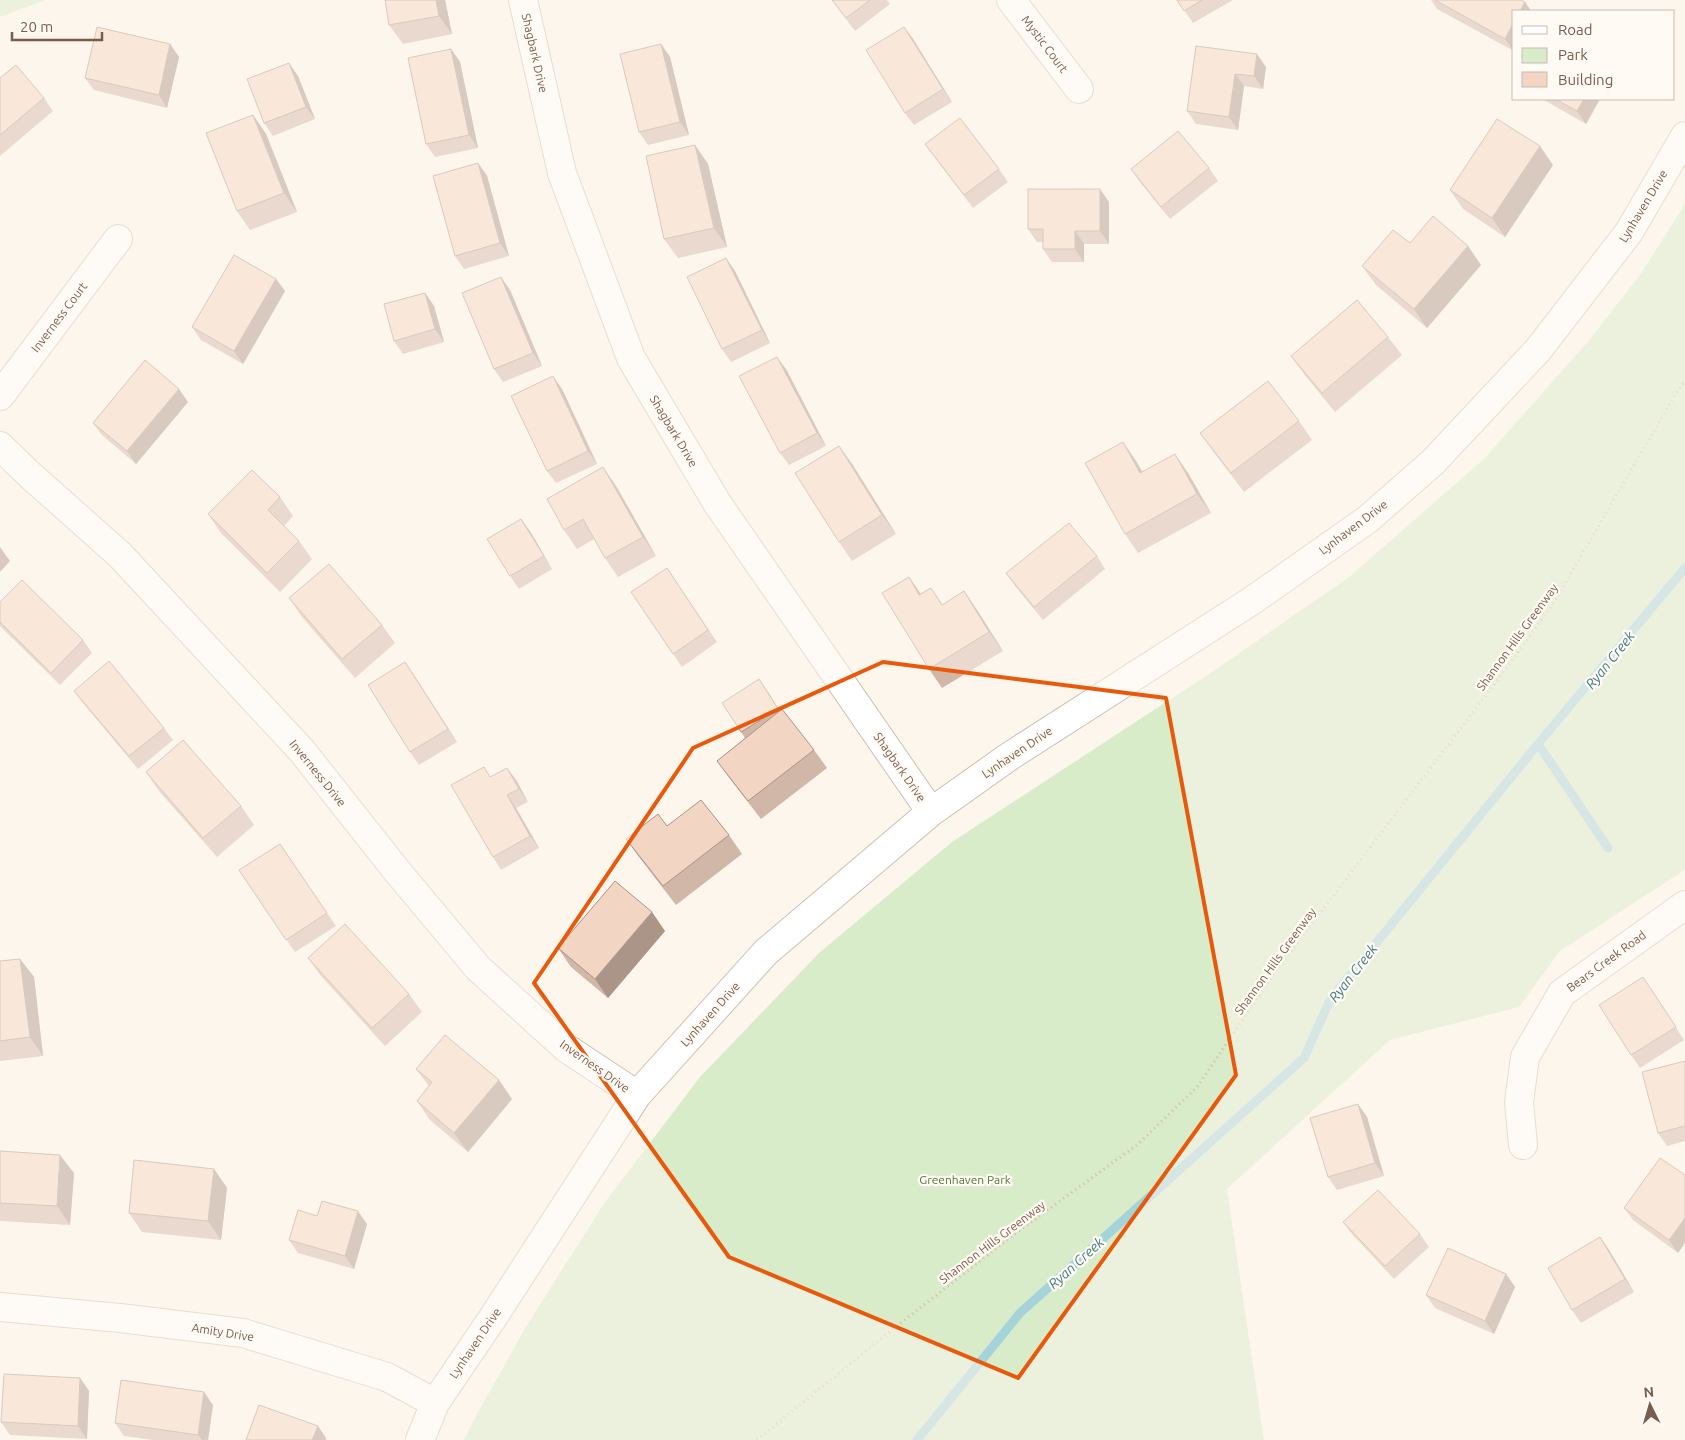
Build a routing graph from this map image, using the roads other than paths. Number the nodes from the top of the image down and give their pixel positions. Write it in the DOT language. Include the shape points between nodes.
graph roads {
  1 [pos="523,0"];
  2 [pos="1011,0"];
  3 [pos="1079,89"];
  4 [pos="1685,136"];
  5 [pos="118,239"];
  6 [pos="0,396"];
  7 [pos="0,446"];
  8 [pos="931,812"];
  9 [pos="1685,905"];
  10 [pos="637,1095"];
  11 [pos="1523,1145"];
  12 [pos="0,1307"];
  13 [pos="435,1403"];
  14 [pos="420,1440"];
  1 -- 8 [label="street, Shagbark Drive" via="562,173 631,358 717,503"];
  2 -- 3 [label="street, Mystic Court"];
  4 -- 8 [label="street, Lynhaven Drive" via="1629,232 1605,264 1538,350 1433,462 1368,518 1253,600 1010,756"];
  5 -- 6 [label="street, Inverness Court"];
  7 -- 10 [label="street, Inverness Drive" via="120,555 302,751 478,968 566,1048"];
  8 -- 10 [label="street, Lynhaven Drive" via="766,952"];
  9 -- 11 [label="street, Bears Creek Road" via="1562,993 1525,1057 1519,1102"];
  10 -- 13 [label="street, Lynhaven Drive"];
  12 -- 13 [label="street, Amity Drive" via="243,1333 387,1377"];
  13 -- 14 [label="street, Lynhaven Drive"];
}
